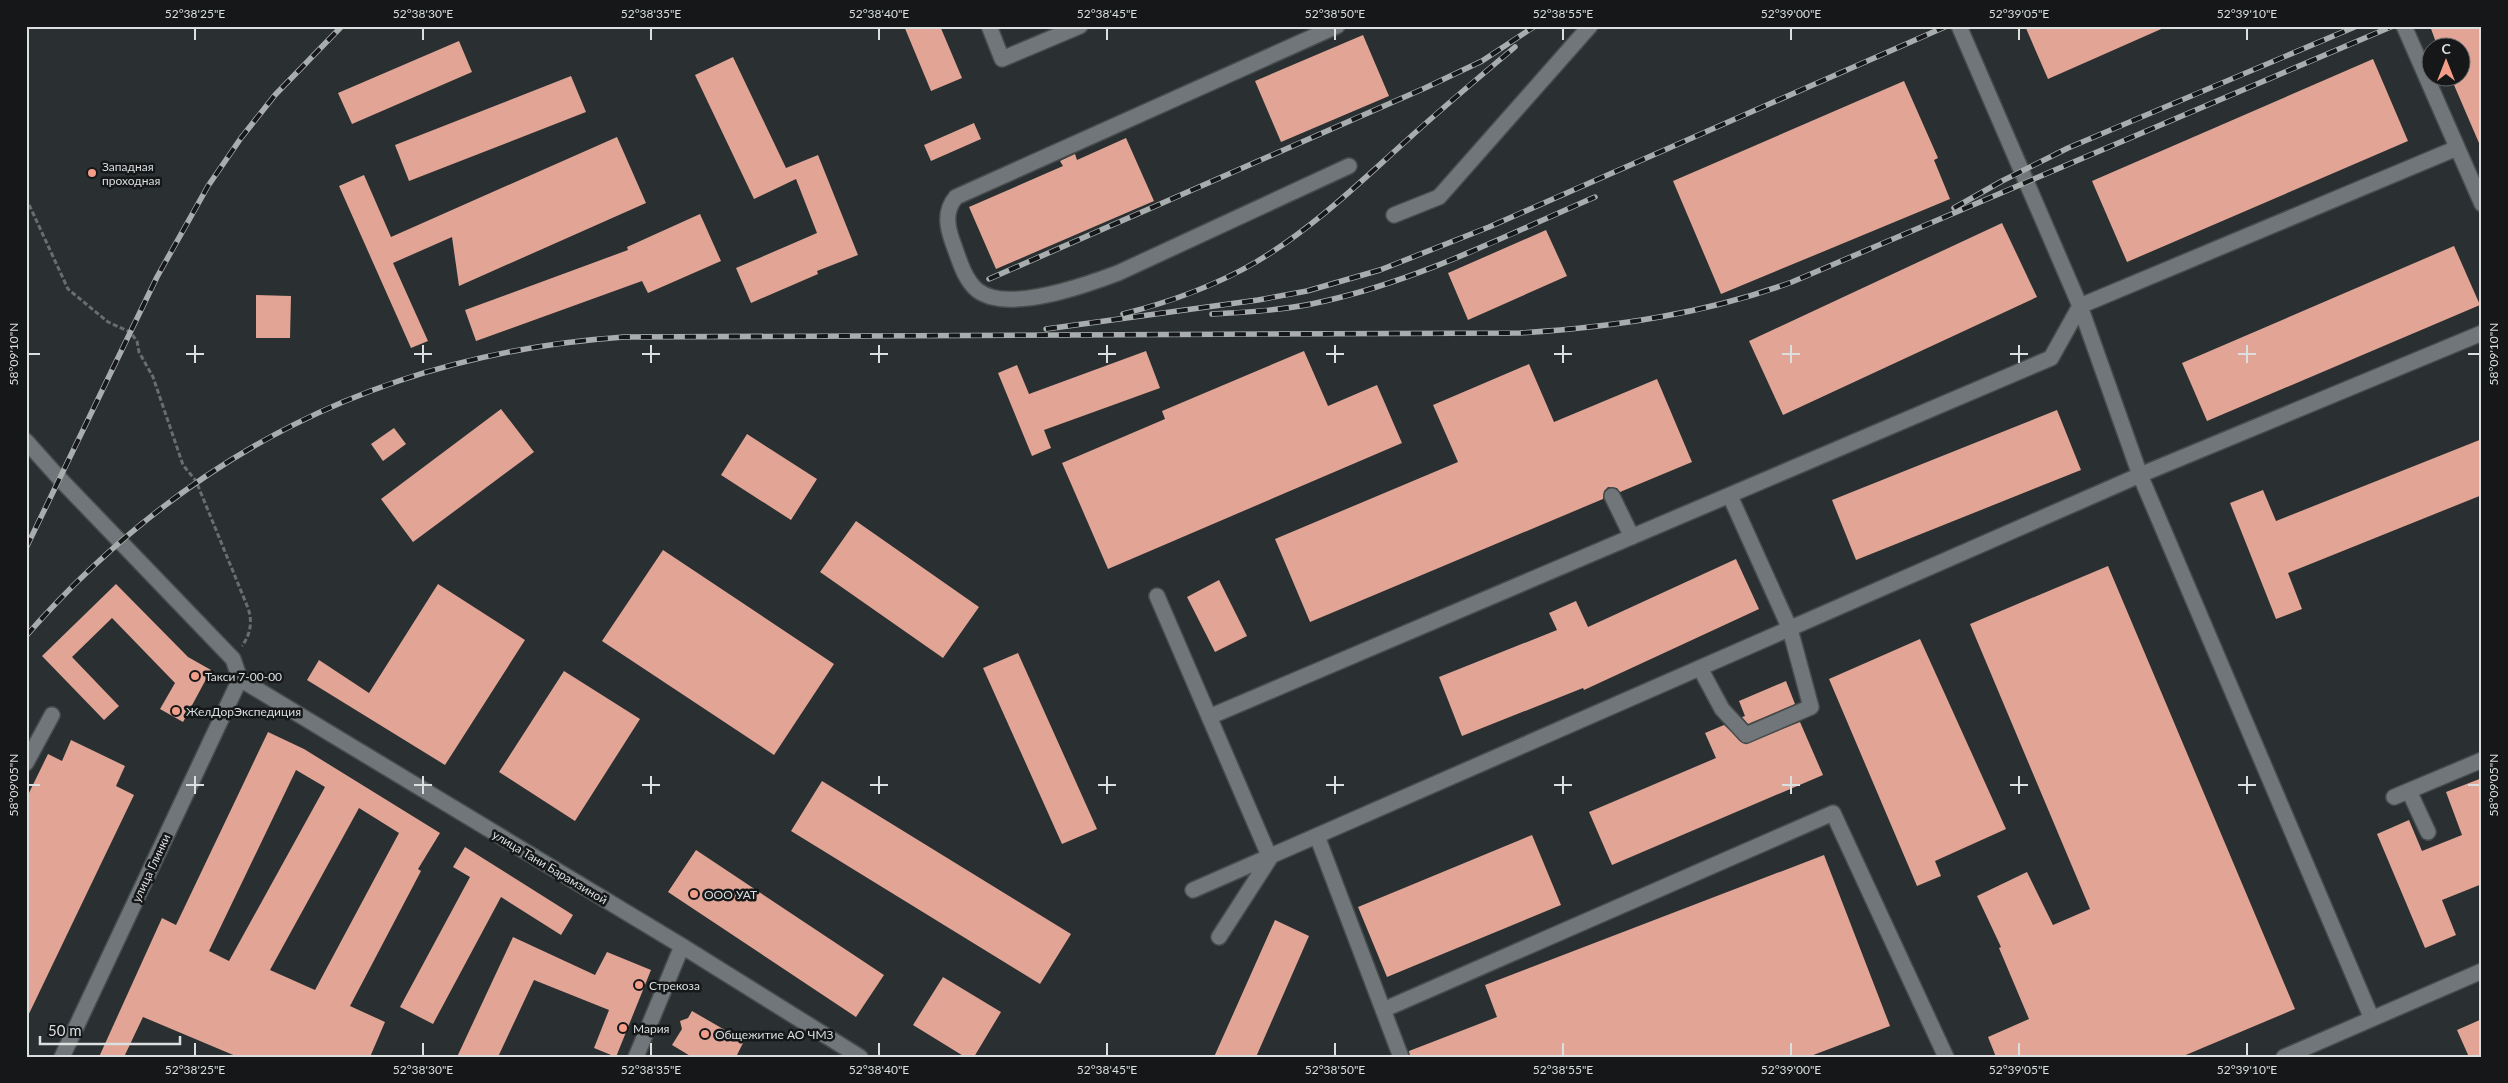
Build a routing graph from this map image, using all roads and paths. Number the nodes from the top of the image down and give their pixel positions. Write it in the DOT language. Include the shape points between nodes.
graph roads {
  1 [pos="989,26"];
  2 [pos="1080,26"];
  3 [pos="1337,26"];
  4 [pos="1590,26"];
  5 [pos="1959,26"];
  6 [pos="2404,26"];
  7 [pos="2457,148"];
  8 [pos="1349,166"];
  9 [pos="26,198"];
  10 [pos="2482,204"];
  11 [pos="1394,215"];
  12 [pos="2080,306"];
  13 [pos="2482,333"];
  14 [pos="26,441"];
  15 [pos="2140,475"];
  16 [pos="1612,496"];
  17 [pos="1730,496"];
  18 [pos="1632,537"];
  19 [pos="1157,596"];
  20 [pos="1790,629"];
  21 [pos="234,659"];
  22 [pos="1700,668"];
  23 [pos="240,679"];
  24 [pos="52,715"];
  25 [pos="1209,717"];
  26 [pos="2482,760"];
  27 [pos="26,764"];
  28 [pos="2409,791"];
  29 [pos="2394,797"];
  30 [pos="2428,832"];
  31 [pos="1317,836"];
  32 [pos="1270,858"];
  33 [pos="1193,890"];
  34 [pos="1219,937"];
  35 [pos="682,946"];
  36 [pos="2482,971"];
  37 [pos="1383,1010"];
  38 [pos="2372,1019"];
  39 [pos="2311,1051"];
  40 [pos="639,1056"];
  41 [pos="62,1057"];
  42 [pos="860,1057"];
  43 [pos="1402,1057"];
  44 [pos="1946,1057"];
  45 [pos="2284,1057"];
  1 -- 2 [label="street" via="1002,59"];
  3 -- 8 [label="street" via="956,197 947,212 949,232 965,273 978,290 1002,299 1036,296 1087,285 1118,273"];
  4 -- 11 [label="street" via="1439,196"];
  5 -- 12 [label="street"];
  6 -- 7 [label="street"];
  7 -- 10 [label="street"];
  7 -- 12 [label="street"];
  9 -- 21 [label="path" via="68,289 108,322 130,332 138,341 139,352 153,377 183,465 196,481 251,615 247,639"];
  12 -- 15 [label="street"];
  12 -- 17 [label="street" via="2051,358"];
  13 -- 15 [label="street"];
  14 -- 21 [label="street"];
  15 -- 20 [label="street"];
  15 -- 38 [label="street"];
  16 -- 18 [label="street"];
  17 -- 18 [label="street"];
  17 -- 20 [label="street"];
  18 -- 25 [label="street"];
  19 -- 25 [label="street"];
  20 -- 22 [label="street"];
  20 -- 22 [label="street" via="1811,707 1746,735 1722,709"];
  21 -- 23 [label="street"];
  22 -- 31 [label="street"];
  23 -- 35 [label="street, улица Тани Барамзиной"];
  23 -- 41 [label="street, улица Глинки"];
  24 -- 27 [label="street"];
  25 -- 32 [label="street"];
  26 -- 28 [label="street"];
  28 -- 29 [label="street"];
  28 -- 30 [label="street"];
  31 -- 32 [label="street"];
  31 -- 37 [label="street"];
  32 -- 33 [label="street"];
  32 -- 34 [label="street"];
  35 -- 40 [label="street"];
  35 -- 42 [label="street, улица Тани Барамзиной"];
  36 -- 38 [label="street"];
  37 -- 43 [label="street"];
  37 -- 44 [label="street" via="1833,814"];
  38 -- 39 [label="street"];
  39 -- 45 [label="street"];
}
